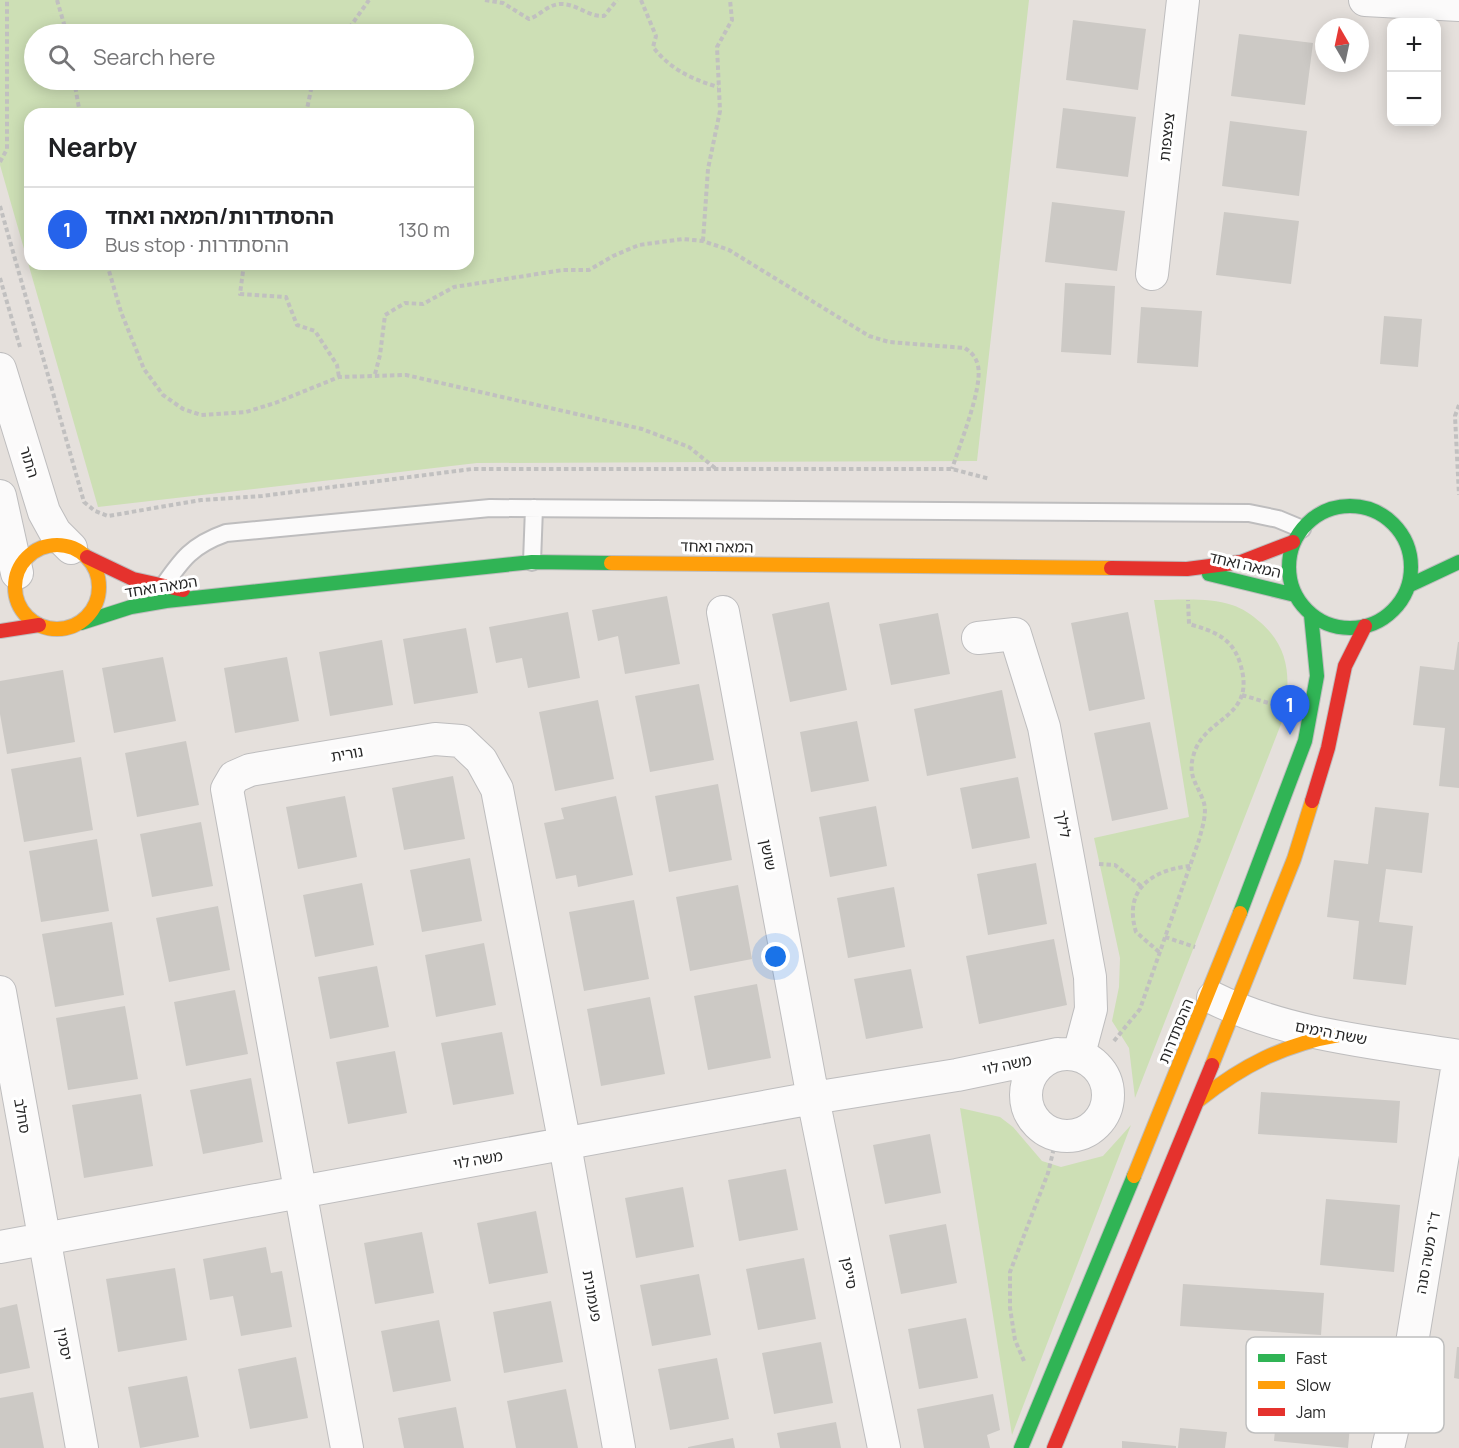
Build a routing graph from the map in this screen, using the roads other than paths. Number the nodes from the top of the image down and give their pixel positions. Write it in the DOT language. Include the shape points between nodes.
graph roads {
  1 [pos="1183,0"];
  2 [pos="1365,0"];
  3 [pos="1459,5"];
  4 [pos="1152,274"];
  5 [pos="0,369"];
  6 [pos="0,496"];
  7 [pos="534,508"];
  8 [pos="1298,536"];
  9 [pos="1406,542"];
  10 [pos="1424,546"];
  11 [pos="79,552"];
  12 [pos="1459,561"];
  13 [pos="532,562"];
  14 [pos="1187,569"];
  15 [pos="16,580"];
  16 [pos="1408,586"];
  17 [pos="162,588"];
  18 [pos="248,592"];
  19 [pos="1295,595"];
  20 [pos="3,601"];
  21 [pos="723,612"];
  22 [pos="1311,615"];
  23 [pos="81,623"];
  24 [pos="39,625"];
  25 [pos="1365,626"];
  26 [pos="0,632"];
  27 [pos="978,638"];
  28 [pos="0,992"];
  29 [pos="1222,1003"];
  30 [pos="1339,1035"];
  31 [pos="1459,1056"];
  32 [pos="1078,1058"];
  33 [pos="957,1075"];
  34 [pos="813,1098"];
  35 [pos="1197,1101"];
  36 [pos="1045,1127"];
  37 [pos="565,1145"];
  38 [pos="301,1192"];
  39 [pos="45,1240"];
  40 [pos="0,1247"];
  41 [pos="1413,1337"];
  42 [pos="1392,1433"];
  43 [pos="82,1448"];
  44 [pos="347,1448"];
  45 [pos="619,1448"];
  46 [pos="884,1448"];
  47 [pos="1021,1448"];
  48 [pos="1054,1448"];
  49 [pos="1388,1448"];
  1 -- 4 [label="street, צפצפות"];
  2 -- 3 [label="street"];
  5 -- 11 [label="street, התור" via="44,512 55,532"];
  6 -- 15 [label="street"];
  7 -- 8 [label="lane" via="1249,513 1278,519"];
  7 -- 13 [label="lane"];
  7 -- 17 [label="lane" via="490,508 226,533 204,541 185,555"];
  8 -- 9 [label="street" via="1314,517 1328,510 1362,507 1380,514"];
  8 -- 14 [label="street, המאה ואחד" via="1241,562"];
  8 -- 19 [label="street" via="1289,569"];
  9 -- 10 [label="street"];
  9 -- 16 [label="street" via="1411,564"];
  11 -- 15 [label="street" via="45,547 33,553"];
  11 -- 17 [label="street, המאה ואחד" via="124,577"];
  11 -- 23 [label="street" via="99,579 90,614"];
  12 -- 16 [label="street"];
  13 -- 14 [label="street, המאה ואחד"];
  13 -- 18 [label="street, המאה ואחד"];
  14 -- 19 [label="street, המאה ואחד"];
  15 -- 20 [label="street"];
  15 -- 24 [label="street" via="21,610"];
  16 -- 25 [label="street" via="1398,604 1383,618"];
  17 -- 18 [label="street, המאה ואחד"];
  18 -- 23 [label="street, המאה ואחד" via="131,607"];
  19 -- 22 [label="street"];
  21 -- 34 [label="street, שושן"];
  22 -- 25 [label="street" via="1346,628"];
  22 -- 29 [label="street, ההסתדרות" via="1317,676 1311,715"];
  23 -- 24 [label="street" via="53,629"];
  24 -- 26 [label="street"];
  25 -- 29 [label="street, ההסתדרות" via="1345,666 1328,748 1294,859"];
  27 -- 32 [label="street, לילך" via="1015,634 1044,727 1090,977 1091,1009"];
  28 -- 39 [label="street, סחלב"];
  29 -- 30 [label="street, ששת הימים" via="1265,1019"];
  29 -- 35 [label="street, ההסתדרות"];
  29 -- 47 [label="street, ההסתדרות"];
  30 -- 31 [label="street, ששת הימים"];
  30 -- 35 [label="street" via="1278,1049 1240,1068"];
  31 -- 41 [label="street, ד\"ר משה סנה"];
  32 -- 33 [label="street, משה לוי"];
  32 -- 36 [label="street" via="1044,1060 1034,1070 1026,1096"];
  32 -- 36 [label="street" via="1103,1072 1110,1098 1106,1112 1092,1128 1079,1135"];
  33 -- 34 [label="street, משה לוי"];
  33 -- 36 [label="street, משה לוי" via="1016,1096"];
  34 -- 37 [label="street, משה לוי"];
  34 -- 46 [label="street, סייפן"];
  35 -- 48 [label="street, ההסתדרות"];
  37 -- 38 [label="street, משה לוי"];
  37 -- 38 [label="street, נורית" via="497,789 481,760 461,741 435,739 250,770 234,777 227,789"];
  37 -- 45 [label="street, פעמונית"];
  38 -- 39 [label="street, משה לוי"];
  38 -- 44 [label="street"];
  39 -- 40 [label="street, משה לוי"];
  39 -- 43 [label="street, יסמין"];
  42 -- 49 [label="street, ד\"ר משה סנה"];
}
